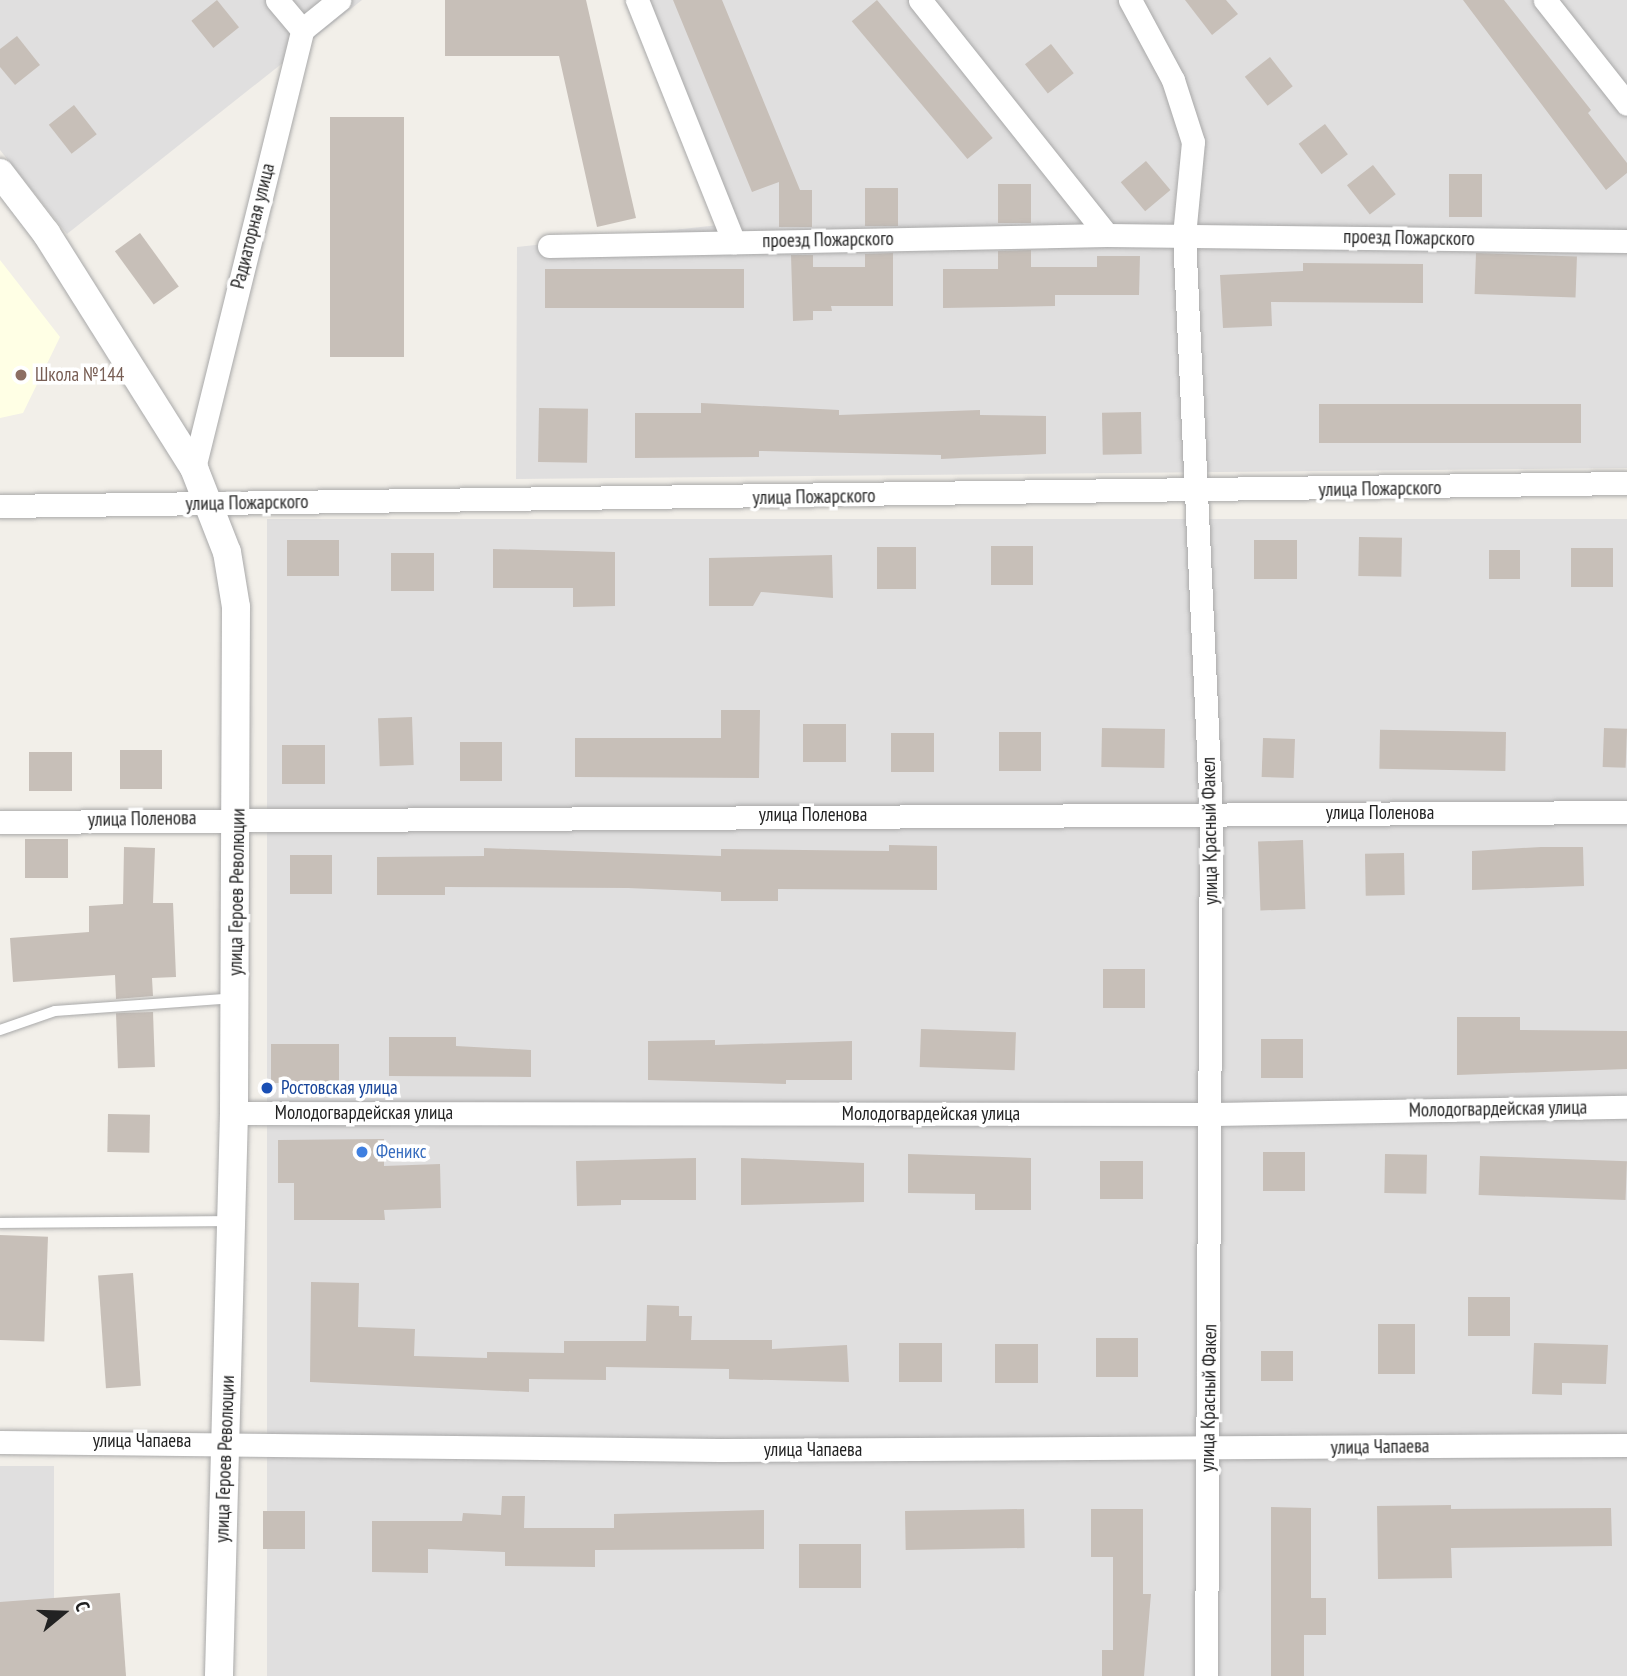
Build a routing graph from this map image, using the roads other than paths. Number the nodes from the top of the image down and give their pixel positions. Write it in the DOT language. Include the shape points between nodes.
graph roads {
  1 [pos="277,0"];
  2 [pos="339,0"];
  3 [pos="637,0"];
  4 [pos="920,0"];
  5 [pos="1130,0"];
  6 [pos="1545,0"];
  7 [pos="302,30"];
  8 [pos="1627,104"];
  9 [pos="0,173"];
  10 [pos="1107,234"];
  11 [pos="1184,235"];
  12 [pos="1627,241"];
  13 [pos="734,242"];
  14 [pos="549,246"];
  15 [pos="194,468"];
  16 [pos="1627,484"];
  17 [pos="1199,494"];
  18 [pos="211,503"];
  19 [pos="0,506"];
  20 [pos="1627,812"];
  21 [pos="1211,813"];
  22 [pos="238,817"];
  23 [pos="0,822"];
  24 [pos="236,998"];
  25 [pos="0,1030"];
  26 [pos="1627,1107"];
  27 [pos="234,1113"];
  28 [pos="1214,1114"];
  29 [pos="231,1220"];
  30 [pos="0,1223"];
  31 [pos="225,1440"];
  32 [pos="0,1442"];
  33 [pos="1627,1445"];
  34 [pos="1207,1449"];
  35 [pos="219,1676"];
  36 [pos="1206,1676"];
  1 -- 7 [label="street"];
  2 -- 7 [label="street"];
  3 -- 13 [label="street"];
  4 -- 10 [label="street"];
  5 -- 11 [label="street, улица Красный Факел" via="1172,80 1193,142"];
  6 -- 8 [label="street"];
  7 -- 15 [label="street, Радиаторная улица"];
  9 -- 15 [label="street, улица Героев Революции" via="46,233"];
  10 -- 11 [label="street, проезд Пожарского"];
  10 -- 13 [label="street, проезд Пожарского"];
  11 -- 12 [label="street, проезд Пожарского"];
  11 -- 17 [label="street, улица Красный Факел"];
  13 -- 14 [label="street, проезд Пожарского"];
  15 -- 18 [label="street, улица Героев Революции"];
  16 -- 17 [label="street, улица Пожарского"];
  17 -- 18 [label="street, улица Пожарского"];
  17 -- 21 [label="street, улица Красный Факел"];
  18 -- 19 [label="street, улица Пожарского"];
  18 -- 22 [label="street, улица Героев Революции" via="227,552 236,607"];
  20 -- 21 [label="street, улица Поленова"];
  21 -- 22 [label="street, улица Поленова"];
  21 -- 28 [label="street, улица Красный Факел"];
  22 -- 23 [label="street, улица Поленова"];
  22 -- 24 [label="street, улица Героев Революции"];
  24 -- 25 [label="lane" via="54,1012"];
  24 -- 27 [label="street, улица Героев Революции"];
  26 -- 28 [label="street, Молодогвардейская улица"];
  27 -- 28 [label="street, Молодогвардейская улица"];
  27 -- 29 [label="street, улица Героев Революции"];
  28 -- 34 [label="street, улица Красный Факел"];
  29 -- 30 [label="lane"];
  29 -- 31 [label="street, улица Героев Революции"];
  31 -- 32 [label="street, улица Чапаева"];
  31 -- 34 [label="street, улица Чапаева" via="720,1450"];
  31 -- 35 [label="street, улица Героев Революции"];
  33 -- 34 [label="street, улица Чапаева"];
  34 -- 36 [label="street, улица Красный Факел"];
}
